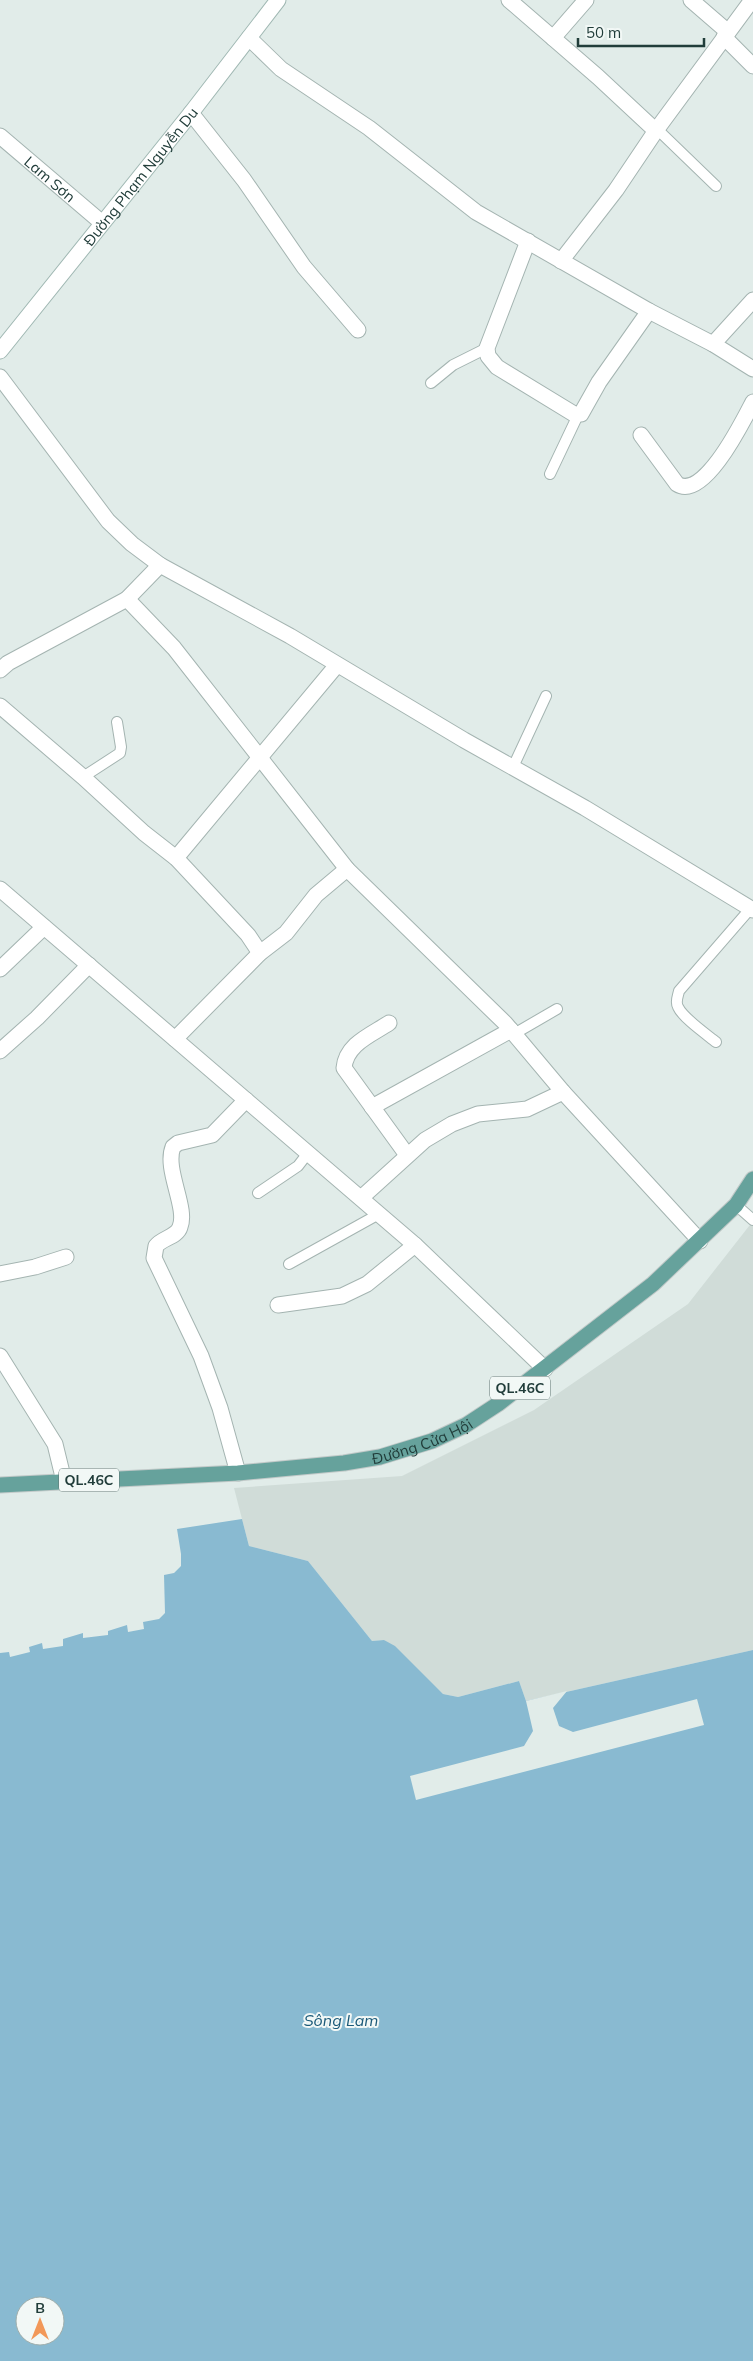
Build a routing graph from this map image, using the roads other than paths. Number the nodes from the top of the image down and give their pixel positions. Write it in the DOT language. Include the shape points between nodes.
graph roads {
  1 [pos="278,0"];
  2 [pos="509,0"];
  3 [pos="586,0"];
  4 [pos="691,0"];
  5 [pos="752,0"];
  6 [pos="726,34"];
  7 [pos="250,38"];
  8 [pos="553,38"];
  9 [pos="753,66"];
  10 [pos="190,113"];
  11 [pos="656,130"];
  12 [pos="0,136"];
  13 [pos="716,186"];
  14 [pos="101,222"];
  15 [pos="528,241"];
  16 [pos="561,261"];
  17 [pos="753,300"];
  18 [pos="649,311"];
  19 [pos="358,330"];
  20 [pos="713,344"];
  21 [pos="487,348"];
  22 [pos="0,351"];
  23 [pos="753,370"];
  24 [pos="0,377"];
  25 [pos="431,383"];
  26 [pos="753,402"];
  27 [pos="578,415"];
  28 [pos="641,434"];
  29 [pos="550,474"];
  30 [pos="160,565"];
  31 [pos="127,599"];
  32 [pos="337,665"];
  33 [pos="0,670"];
  34 [pos="546,696"];
  35 [pos="0,706"];
  36 [pos="117,722"];
  37 [pos="260,757"];
  38 [pos="513,767"];
  39 [pos="83,777"];
  40 [pos="176,858"];
  41 [pos="346,869"];
  42 [pos="0,889"];
  43 [pos="752,909"];
  44 [pos="44,927"];
  45 [pos="260,954"];
  46 [pos="89,965"];
  47 [pos="0,969"];
  48 [pos="557,1009"];
  49 [pos="389,1024"];
  50 [pos="513,1032"];
  51 [pos="175,1039"];
  52 [pos="716,1042"];
  53 [pos="0,1050"];
  54 [pos="563,1092"];
  55 [pos="246,1100"];
  56 [pos="372,1107"];
  57 [pos="308,1153"];
  58 [pos="407,1155"];
  59 [pos="753,1179"];
  60 [pos="258,1192"];
  61 [pos="361,1198"];
  62 [pos="736,1205"];
  63 [pos="379,1214"];
  64 [pos="753,1220"];
  65 [pos="700,1241"];
  66 [pos="415,1245"];
  67 [pos="66,1257"];
  68 [pos="289,1264"];
  69 [pos="0,1274"];
  70 [pos="278,1305"];
  71 [pos="0,1356"];
  72 [pos="545,1369"];
  73 [pos="231,1473"];
  74 [pos="64,1481"];
  75 [pos="0,1485"];
  1 -- 7 [label="street, Đường Phạm Nguyễn Du"];
  2 -- 8 [label="street"];
  3 -- 8 [label="street"];
  4 -- 6 [label="street"];
  5 -- 6 [label="street"];
  6 -- 9 [label="street"];
  6 -- 11 [label="street"];
  7 -- 10 [label="street, Đường Phạm Nguyễn Du"];
  7 -- 15 [label="street" via="281,69 369,128 476,212"];
  8 -- 11 [label="street"];
  10 -- 14 [label="street, Đường Phạm Nguyễn Du"];
  10 -- 19 [label="street" via="244,180 304,267"];
  11 -- 13 [label="lane"];
  11 -- 16 [label="street" via="616,190"];
  12 -- 14 [label="street, Lam Sơn"];
  14 -- 22 [label="street, Đường Phạm Nguyễn Du"];
  15 -- 16 [label="street"];
  15 -- 21 [label="street"];
  16 -- 18 [label="street"];
  17 -- 20 [label="street"];
  18 -- 20 [label="street"];
  18 -- 27 [label="street"];
  20 -- 23 [label="street"];
  21 -- 25 [label="lane" via="453,365"];
  21 -- 27 [label="street" via="488,356 497,367"];
  24 -- 30 [label="street" via="108,521"];
  26 -- 28 [label="street" via="732,442 703,479 690,487 682,488 677,484"];
  27 -- 29 [label="lane"];
  30 -- 31 [label="street"];
  30 -- 32 [label="street"];
  31 -- 33 [label="street"];
  31 -- 37 [label="street" via="174,648"];
  32 -- 37 [label="street"];
  32 -- 38 [label="street"];
  34 -- 38 [label="lane"];
  35 -- 39 [label="street"];
  36 -- 39 [label="lane" via="122,747 120,753"];
  37 -- 40 [label="street"];
  37 -- 41 [label="street"];
  38 -- 43 [label="street"];
  39 -- 40 [label="street"];
  40 -- 45 [label="street" via="248,935"];
  41 -- 45 [label="street" via="316,895 286,933"];
  41 -- 50 [label="street"];
  42 -- 44 [label="street"];
  43 -- 52 [label="lane" via="679,991 677,1006"];
  44 -- 46 [label="street"];
  44 -- 47 [label="street"];
  45 -- 51 [label="street"];
  46 -- 51 [label="street"];
  46 -- 53 [label="street"];
  48 -- 50 [label="lane"];
  49 -- 56 [label="street" via="351,1048 345,1058 344,1068"];
  50 -- 54 [label="street"];
  50 -- 56 [label="street"];
  51 -- 55 [label="street"];
  54 -- 58 [label="street" via="527,1108 478,1114 452,1124"];
  54 -- 65 [label="street"];
  55 -- 57 [label="street"];
  55 -- 73 [label="street" via="212,1135 173,1147 170,1159 182,1222 176,1233 156,1246 154,1258 202,1356 220,1408"];
  56 -- 58 [label="street"];
  57 -- 60 [label="lane" via="298,1166"];
  57 -- 61 [label="street"];
  58 -- 61 [label="street"];
  59 -- 62 [label="main road, Đường Cửa Hội / QL.46C"];
  61 -- 63 [label="street"];
  62 -- 64 [label="lane"];
  62 -- 65 [label="main road, Đường Cửa Hội / QL.46C"];
  63 -- 66 [label="street"];
  63 -- 68 [label="lane"];
  65 -- 72 [label="main road, Đường Cửa Hội / QL.46C" via="653,1284"];
  66 -- 70 [label="street" via="367,1284 342,1296"];
  66 -- 72 [label="street"];
  67 -- 69 [label="street"];
  71 -- 74 [label="street" via="55,1444"];
  72 -- 73 [label="main road, Đường Cửa Hội / QL.46C" via="466,1425 408,1450 344,1464"];
  73 -- 74 [label="main road, Đường Cửa Hội / QL.46C"];
  74 -- 75 [label="main road, Đường Cửa Hội / QL.46C"];
}
